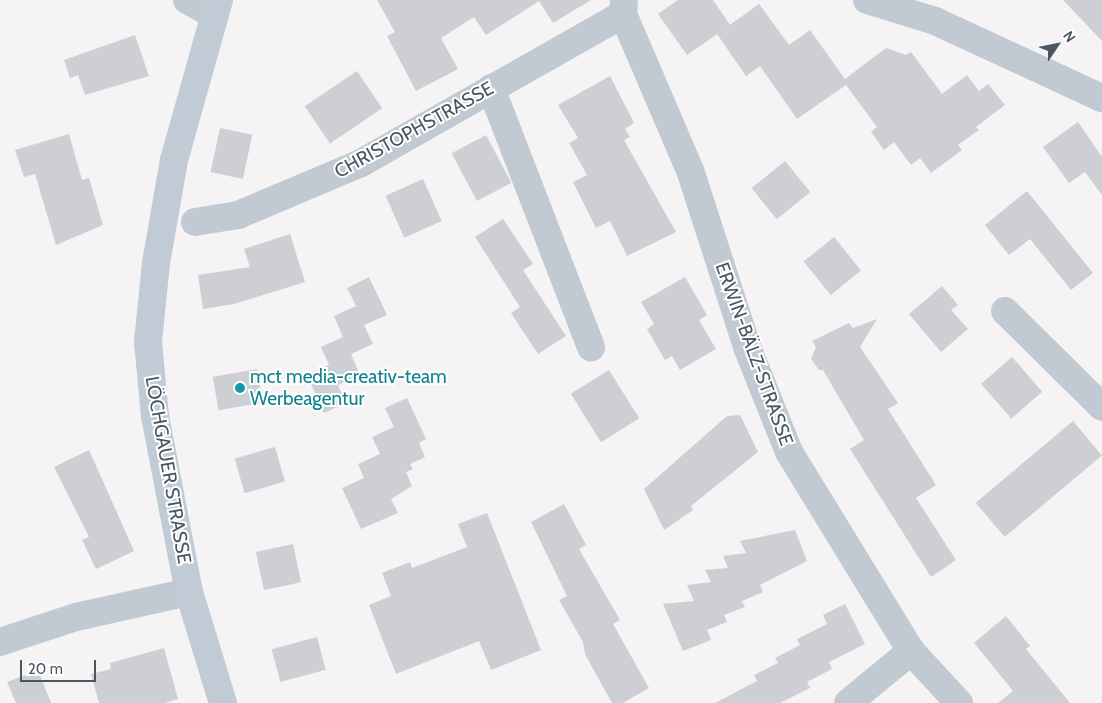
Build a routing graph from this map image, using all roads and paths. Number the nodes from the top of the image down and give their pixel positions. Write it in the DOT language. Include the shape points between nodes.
graph roads {
  1 [pos="187,0"];
  2 [pos="867,0"];
  3 [pos="624,7"];
  4 [pos="216,8"];
  5 [pos="937,10"];
  6 [pos="492,88"];
  7 [pos="1102,98"];
  8 [pos="195,222"];
  9 [pos="1005,311"];
  10 [pos="591,347"];
  11 [pos="1102,407"];
  12 [pos="189,592"];
  13 [pos="0,642"];
  14 [pos="911,652"];
  15 [pos="223,703"];
  16 [pos="848,703"];
  17 [pos="959,703"];
  1 -- 4 [label="street"];
  2 -- 5 [label="street"];
  3 -- 6 [label="street, CHRISTOPHSTRASSE"];
  3 -- 14 [label="street, ERWIN-BÄLZ-STRASSE" via="690,170 747,347 789,452"];
  4 -- 12 [label="main road, LÖCHGAUER STRASSE" via="174,160 156,263 148,342 155,416"];
  5 -- 7 [label="street"];
  6 -- 8 [label="street, CHRISTOPHSTRASSE" via="361,163 238,215"];
  6 -- 10 [label="street"];
  9 -- 11 [label="street"];
  12 -- 13 [label="street" via="76,617"];
  12 -- 15 [label="main road, LÖCHGAUER STRASSE"];
  14 -- 16 [label="street"];
  14 -- 17 [label="street, ERWIN-BÄLZ-STRASSE"];
}
